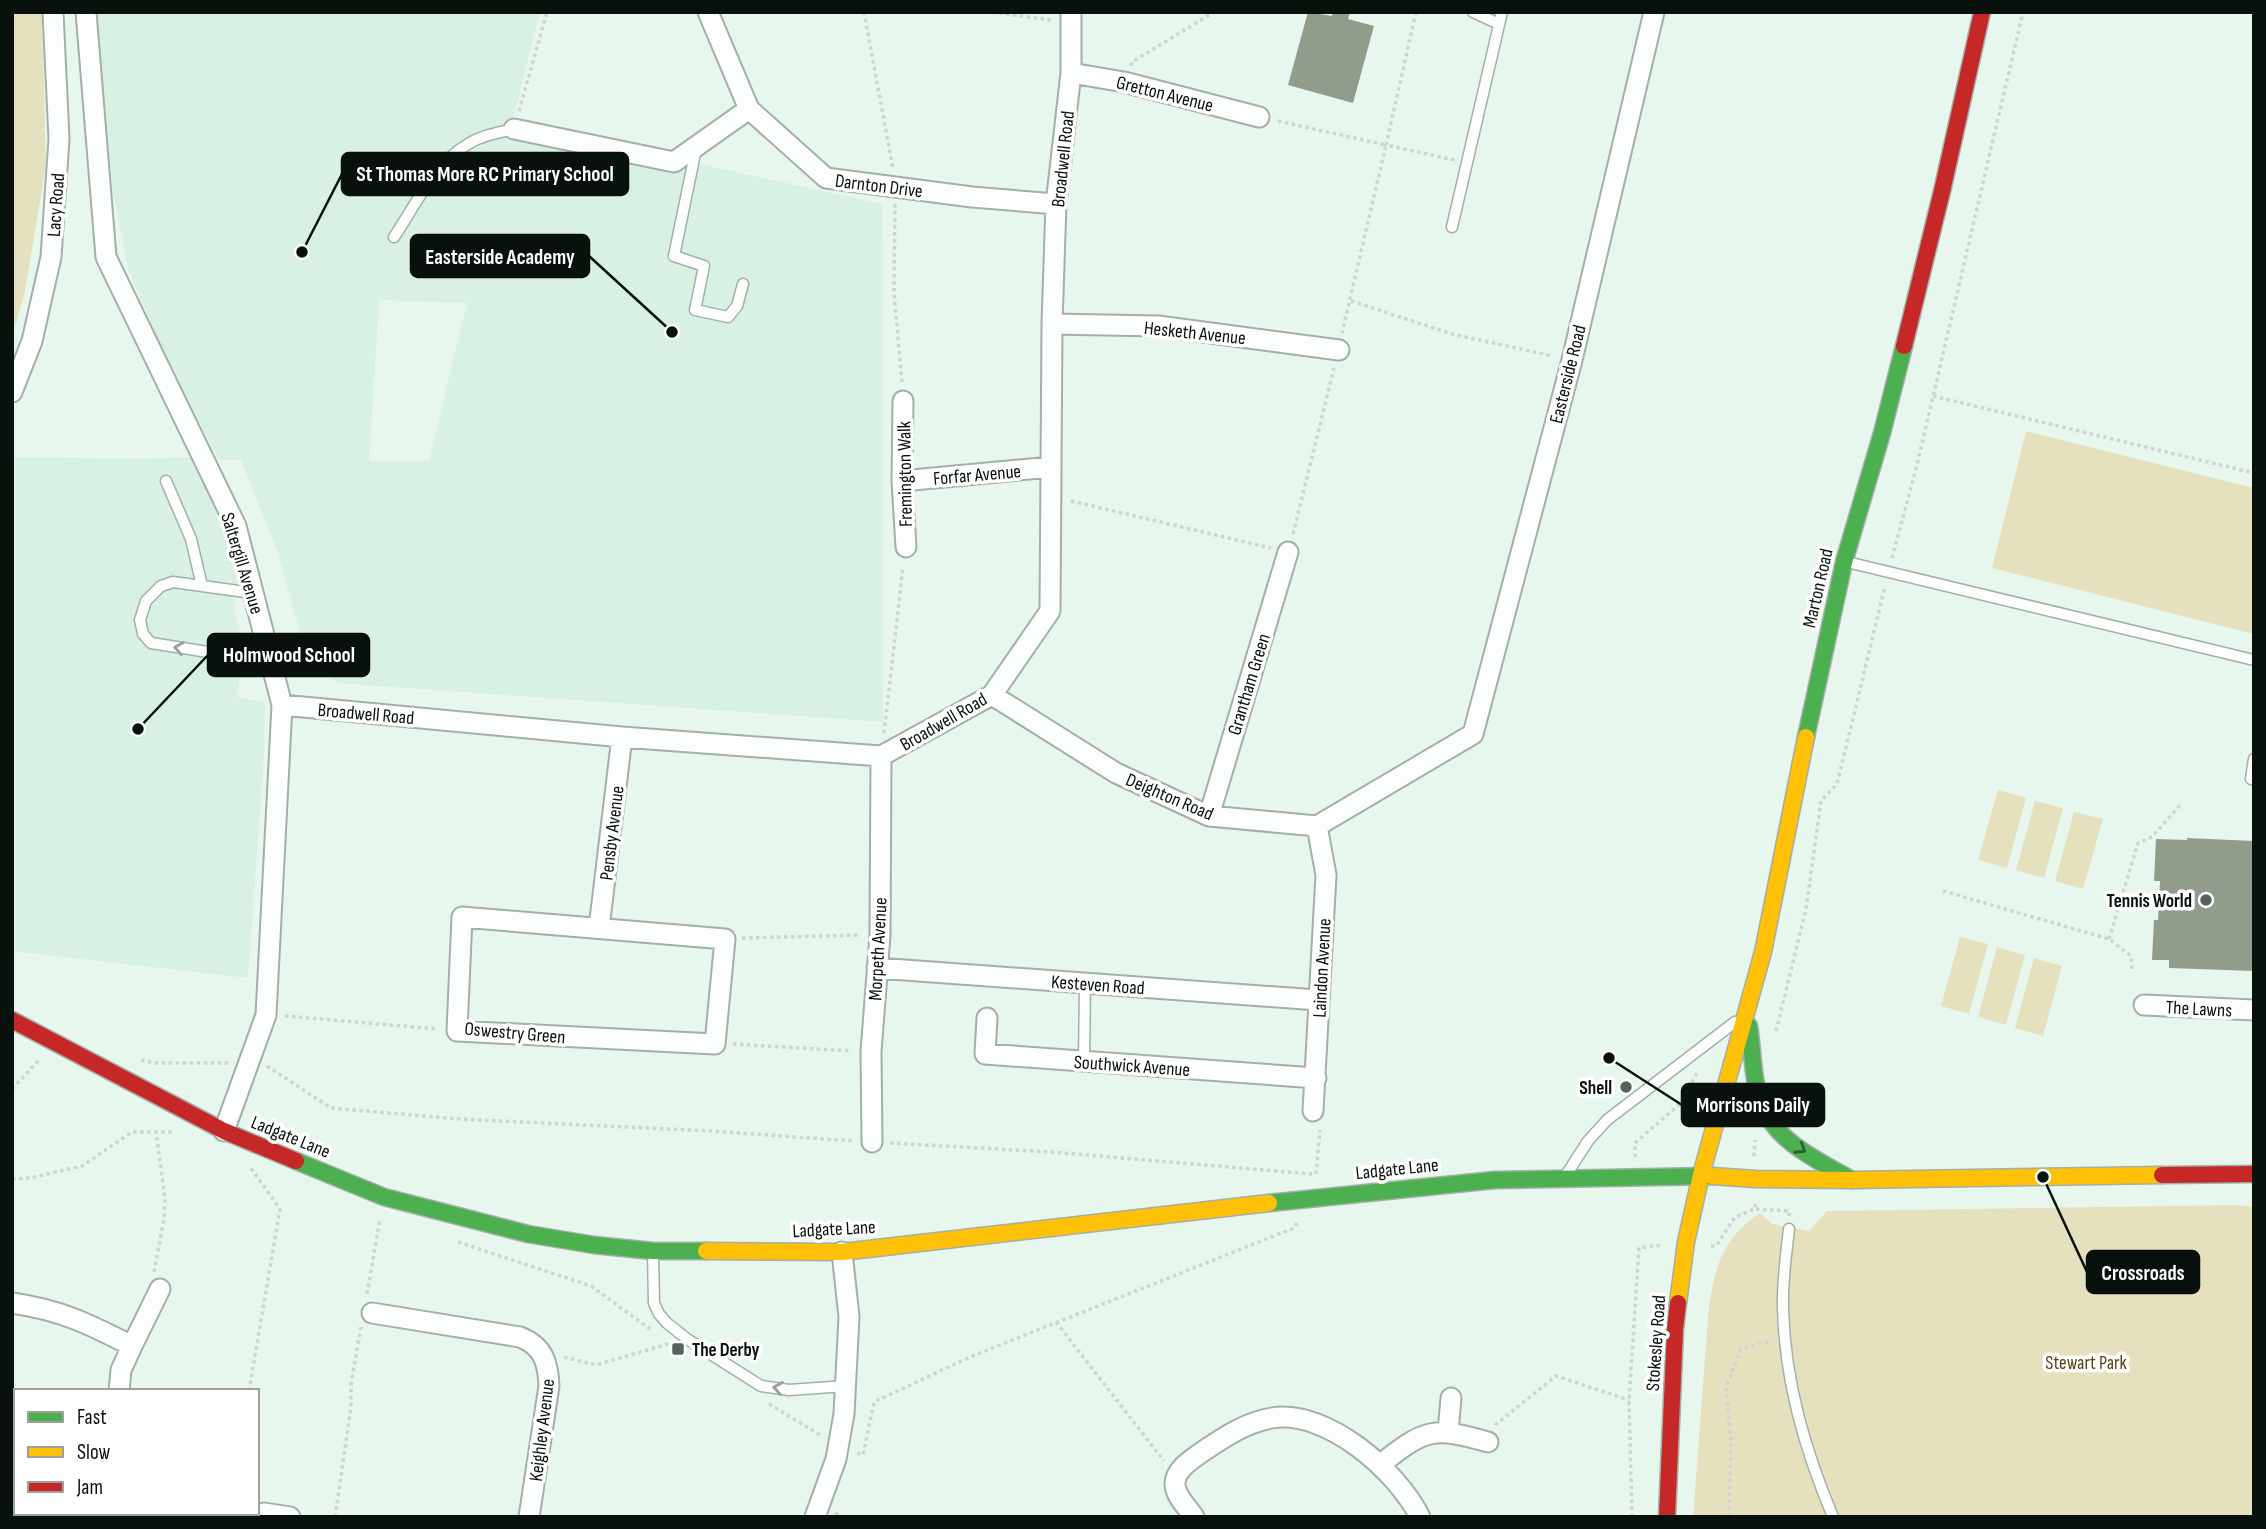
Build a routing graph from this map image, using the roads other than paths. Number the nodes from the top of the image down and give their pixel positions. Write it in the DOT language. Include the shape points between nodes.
graph roads {
  1 [pos="53,12"];
  2 [pos="86,12"];
  3 [pos="708,12"];
  4 [pos="1473,12"];
  5 [pos="1502,12"];
  6 [pos="1654,12"];
  7 [pos="1982,12"];
  8 [pos="1071,17"];
  9 [pos="1499,24"];
  10 [pos="1071,73"];
  11 [pos="749,109"];
  12 [pos="1259,117"];
  13 [pos="514,129"];
  14 [pos="697,145"];
  15 [pos="1056,204"];
  16 [pos="1452,227"];
  17 [pos="394,237"];
  18 [pos="743,284"];
  19 [pos="1052,324"];
  20 [pos="1339,350"];
  21 [pos="12,392"];
  22 [pos="903,401"];
  23 [pos="1051,467"];
  24 [pos="166,481"];
  25 [pos="902,481"];
  26 [pos="906,548"];
  27 [pos="1288,552"];
  28 [pos="1844,562"];
  29 [pos="202,586"];
  30 [pos="253,593"];
  31 [pos="2254,660"];
  32 [pos="271,662"];
  33 [pos="992,695"];
  34 [pos="282,705"];
  35 [pos="622,737"];
  36 [pos="881,756"];
  37 [pos="2254,759"];
  38 [pos="2252,779"];
  39 [pos="1209,816"];
  40 [pos="1317,826"];
  41 [pos="599,928"];
  42 [pos="877,968"];
  43 [pos="1085,983"];
  44 [pos="1318,1000"];
  45 [pos="2144,1005"];
  46 [pos="2254,1010"];
  47 [pos="1747,1012"];
  48 [pos="987,1017"];
  49 [pos="12,1020"];
  50 [pos="1084,1062"];
  51 [pos="1316,1078"];
  52 [pos="1313,1111"];
  53 [pos="224,1131"];
  54 [pos="872,1142"];
  55 [pos="2254,1174"];
  56 [pos="1701,1175"];
  57 [pos="1564,1178"];
  58 [pos="1852,1180"];
  59 [pos="1788,1229"];
  60 [pos="653,1251"];
  61 [pos="842,1252"];
  62 [pos="160,1289"];
  63 [pos="12,1303"];
  64 [pos="368,1312"];
  65 [pos="132,1346"];
  66 [pos="846,1387"];
  67 [pos="119,1389"];
  68 [pos="1451,1398"];
  69 [pos="1448,1432"];
  70 [pos="1488,1442"];
  71 [pos="1381,1464"];
  72 [pos="264,1513"];
  73 [pos="290,1517"];
  74 [pos="529,1517"];
  75 [pos="815,1517"];
  76 [pos="1194,1517"];
  77 [pos="1420,1517"];
  78 [pos="1667,1517"];
  79 [pos="1833,1517"];
  1 -- 21 [label="street, Lacy Road" via="59,139 51,257 32,341"];
  2 -- 30 [label="street, Saltergill Avenue" via="106,257 236,526"];
  3 -- 11 [label="street, Darnton Drive"];
  4 -- 9 [label="lane"];
  5 -- 9 [label="lane"];
  6 -- 40 [label="street, Easterside Road" via="1572,360 1473,734"];
  7 -- 28 [label="main road, Marton Road" via="1882,433"];
  8 -- 10 [label="street, Broadwell Road"];
  9 -- 16 [label="lane"];
  10 -- 12 [label="street, Gretton Avenue"];
  10 -- 15 [label="street, Broadwell Road"];
  11 -- 14 [label="street"];
  11 -- 15 [label="street, Darnton Drive" via="826,178"];
  13 -- 14 [label="street" via="674,162"];
  13 -- 17 [label="lane" via="489,134 454,153"];
  14 -- 18 [label="lane" via="674,256 704,266 695,310 728,317 737,306"];
  15 -- 19 [label="street, Broadwell Road"];
  19 -- 20 [label="street, Hesketh Avenue" via="1158,326"];
  19 -- 23 [label="street, Broadwell Road"];
  22 -- 25 [label="street, Fremington Walk"];
  23 -- 25 [label="street, Forfar Avenue"];
  23 -- 33 [label="street, Broadwell Road" via="1050,611"];
  24 -- 29 [label="lane" via="191,540"];
  25 -- 26 [label="street, Fremington Walk"];
  27 -- 39 [label="street, Grantham Green"];
  28 -- 31 [label="lane"];
  28 -- 47 [label="main road, Marton Road"];
  29 -- 30 [label="lane"];
  32 -- 29 [label="lane, one-way" via="151,643 143,634 141,620 146,601 161,586 173,582"];
  30 -- 32 [label="street, Saltergill Avenue"];
  32 -- 34 [label="street, Saltergill Avenue"];
  33 -- 36 [label="street, Broadwell Road"];
  33 -- 39 [label="street, Deighton Road" via="1116,773"];
  34 -- 35 [label="street, Broadwell Road"];
  34 -- 53 [label="street, Saltergill Avenue" via="266,1015"];
  35 -- 36 [label="street, Broadwell Road"];
  35 -- 41 [label="street, Pensby Avenue"];
  36 -- 42 [label="street, Morpeth Avenue"];
  37 -- 38 [label="lane"];
  39 -- 40 [label="street, Deighton Road"];
  40 -- 44 [label="street, Laindon Avenue" via="1326,875"];
  41 -- 41 [label="street, Oswestry Green" via="725,939 715,1044 457,1031 463,918"];
  42 -- 43 [label="street, Kesteven Road"];
  42 -- 54 [label="street, Morpeth Avenue" via="871,1052"];
  43 -- 44 [label="street, Kesteven Road"];
  43 -- 50 [label="lane"];
  44 -- 51 [label="street, Laindon Avenue"];
  45 -- 46 [label="street, The Lawns"];
  47 -- 56 [label="main road, Marton Road"];
  47 -- 57 [label="lane" via="1606,1120"];
  47 -- 58 [label="main road, one-way" via="1760,1101 1774,1126 1794,1146"];
  48 -- 50 [label="street, Southwick Avenue" via="985,1054"];
  49 -- 53 [label="main road, Ladgate Lane"];
  50 -- 51 [label="street, Southwick Avenue"];
  51 -- 52 [label="street, Laindon Avenue"];
  53 -- 60 [label="main road, Ladgate Lane" via="384,1196 459,1218 528,1234"];
  55 -- 58 [label="main road, Ladgate Lane"];
  56 -- 57 [label="main road, Ladgate Lane"];
  56 -- 58 [label="main road, Ladgate Lane"];
  56 -- 78 [label="main road, Stokesley Road" via="1686,1242 1675,1329"];
  57 -- 61 [label="main road, Ladgate Lane" via="1495,1180"];
  59 -- 79 [label="lane" via="1782,1306 1786,1356 1799,1424"];
  60 -- 61 [label="main road, Ladgate Lane"];
  66 -- 60 [label="lane, one-way" via="789,1390 761,1386 687,1339 667,1324 654,1303"];
  61 -- 66 [label="street" via="849,1317"];
  62 -- 65 [label="street"];
  63 -- 65 [label="street" via="72,1316"];
  64 -- 74 [label="street, Keighley Avenue" via="520,1337 541,1351 549,1386"];
  65 -- 67 [label="street" via="121,1370"];
  66 -- 75 [label="street" via="838,1446"];
  68 -- 69 [label="street"];
  69 -- 70 [label="street"];
  69 -- 71 [label="street" via="1422,1435"];
  71 -- 76 [label="street" via="1322,1426 1301,1418 1249,1424 1187,1464 1177,1477 1177,1493"];
  71 -- 77 [label="street" via="1412,1500"];
  72 -- 73 [label="street"];
}
